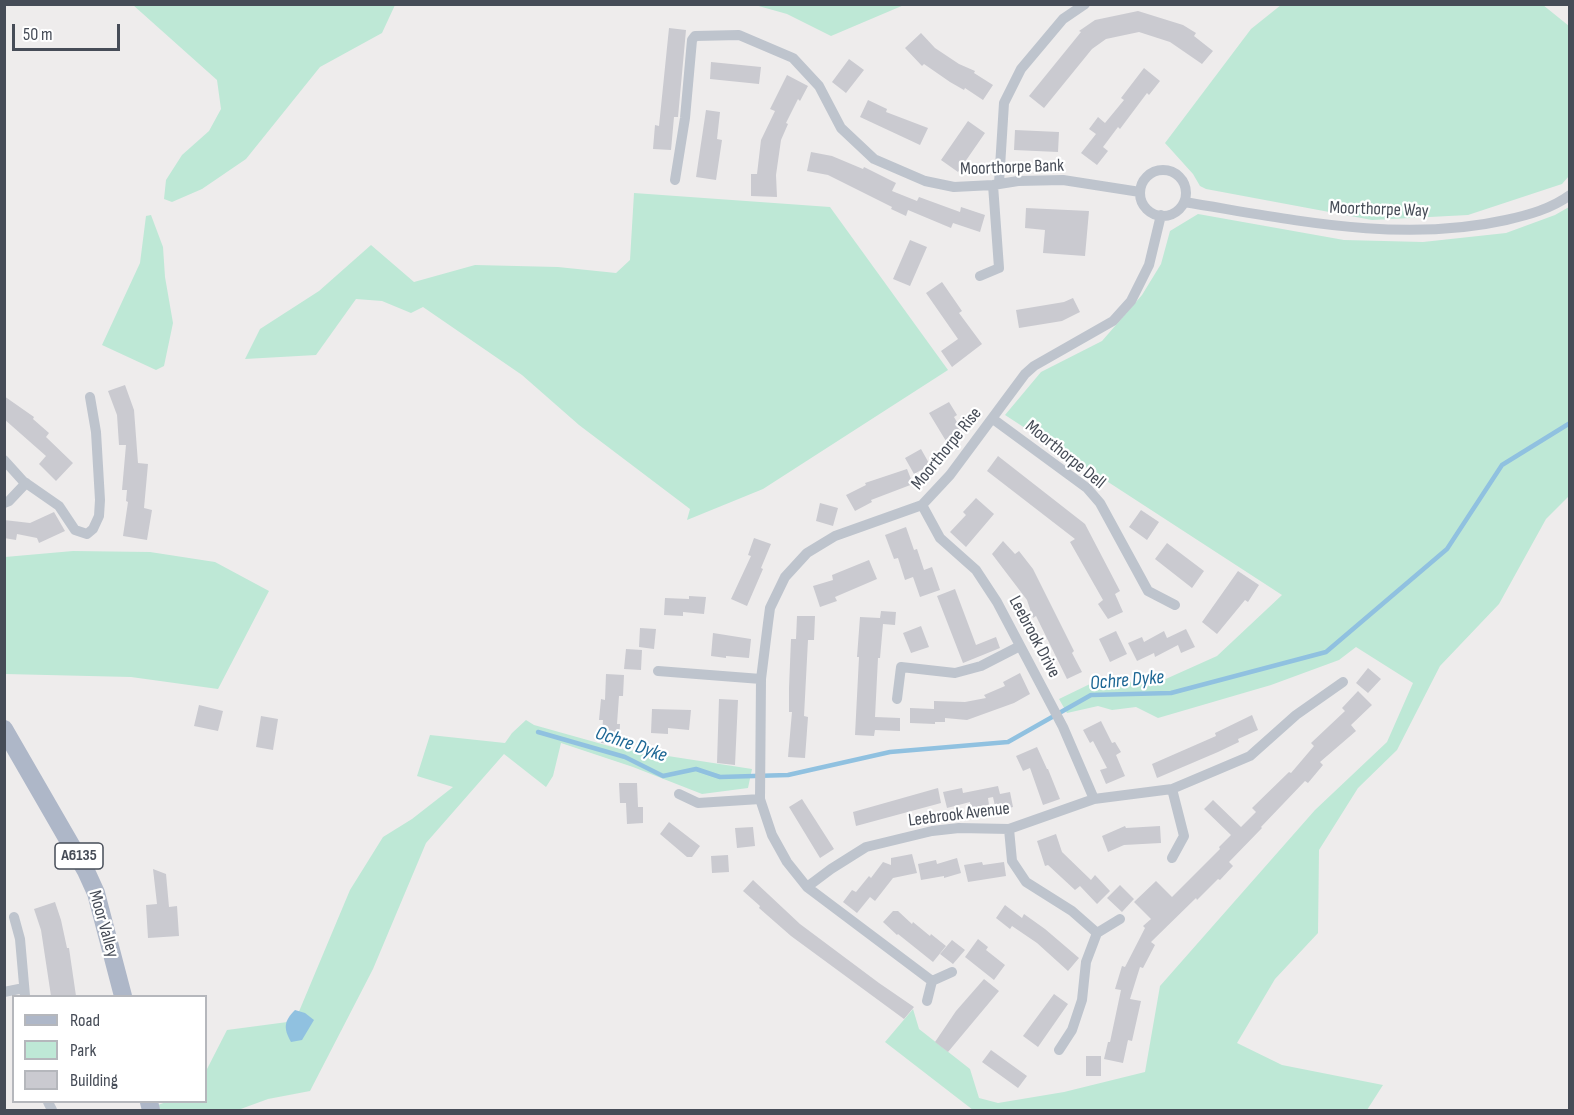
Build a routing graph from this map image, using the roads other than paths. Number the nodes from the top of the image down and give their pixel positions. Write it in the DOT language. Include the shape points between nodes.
graph roads {
  1 [pos="1085,4"];
  2 [pos="675,180"];
  3 [pos="996,184"];
  4 [pos="1140,192"];
  5 [pos="1569,195"];
  6 [pos="1184,202"];
  7 [pos="1161,216"];
  8 [pos="980,276"];
  9 [pos="90,397"];
  10 [pos="993,419"];
  11 [pos="4,460"];
  12 [pos="26,483"];
  13 [pos="4,503"];
  14 [pos="922,506"];
  15 [pos="1175,605"];
  16 [pos="1020,646"];
  17 [pos="658,671"];
  18 [pos="761,679"];
  19 [pos="1343,682"];
  20 [pos="897,699"];
  21 [pos="4,729"];
  22 [pos="1172,789"];
  23 [pos="679,794"];
  24 [pos="760,795"];
  25 [pos="1094,799"];
  26 [pos="1009,828"];
  27 [pos="1172,858"];
  28 [pos="807,887"];
  29 [pos="14,916"];
  30 [pos="1120,920"];
  31 [pos="1097,933"];
  32 [pos="952,972"];
  33 [pos="932,981"];
  34 [pos="4,992"];
  35 [pos="24,992"];
  36 [pos="123,995"];
  37 [pos="927,1001"];
  38 [pos="1059,1050"];
  1 -- 3 [label="street" via="1063,19 1022,69 1004,103"];
  2 -- 3 [label="street, Moorthorpe Bank" via="692,40 695,36 739,35 793,58 819,86 841,128 874,159 925,181 954,187"];
  3 -- 4 [label="street, Moorthorpe Bank" via="1063,180"];
  3 -- 8 [label="street" via="999,268"];
  4 -- 6 [label="street" via="1146,177 1168,171 1176,174 1184,185"];
  4 -- 7 [label="street" via="1146,209"];
  5 -- 6 [label="street, Moorthorpe Way" via="1532,214 1497,222 1411,231 1332,226"];
  6 -- 7 [label="street" via="1173,213"];
  7 -- 10 [label="street, Moorthorpe Rise" via="1149,265 1131,301 1113,321 1034,366"];
  9 -- 12 [label="street" via="100,500 93,529 87,534 75,530 59,506"];
  10 -- 14 [label="street, Moorthorpe Rise"];
  10 -- 15 [label="street, Moorthorpe Dell" via="1087,488 1100,503 1148,591"];
  11 -- 12 [label="street"];
  12 -- 13 [label="street"];
  14 -- 16 [label="street, Leebrook Drive" via="940,538 976,570"];
  14 -- 18 [label="street, Moorthorpe Rise" via="835,536 807,554 785,577 770,608"];
  16 -- 20 [label="street" via="981,666 955,673 901,667"];
  16 -- 25 [label="street, Leebrook Drive" via="1063,727"];
  17 -- 18 [label="street"];
  18 -- 24 [label="street, Moorthorpe Rise"];
  19 -- 22 [label="street, Leebrook Avenue" via="1296,715 1250,756"];
  21 -- 36 [label="main road, Moor Valley / A6135" via="90,878"];
  22 -- 25 [label="street, Leebrook Avenue"];
  22 -- 27 [label="street" via="1184,836"];
  23 -- 24 [label="street" via="698,803"];
  24 -- 28 [label="street, Moorthorpe Rise" via="772,835"];
  25 -- 26 [label="street, Leebrook Avenue"];
  26 -- 28 [label="street, Leebrook Avenue" via="932,831 866,847"];
  26 -- 31 [label="street" via="1012,861 1026,882 1072,911"];
  28 -- 33 [label="street, Moorthorpe Rise"];
  29 -- 35 [label="street"];
  30 -- 31 [label="street"];
  31 -- 38 [label="street" via="1086,962 1082,1000 1072,1030"];
  32 -- 33 [label="street"];
  33 -- 37 [label="street"];
  34 -- 35 [label="street"];
}
